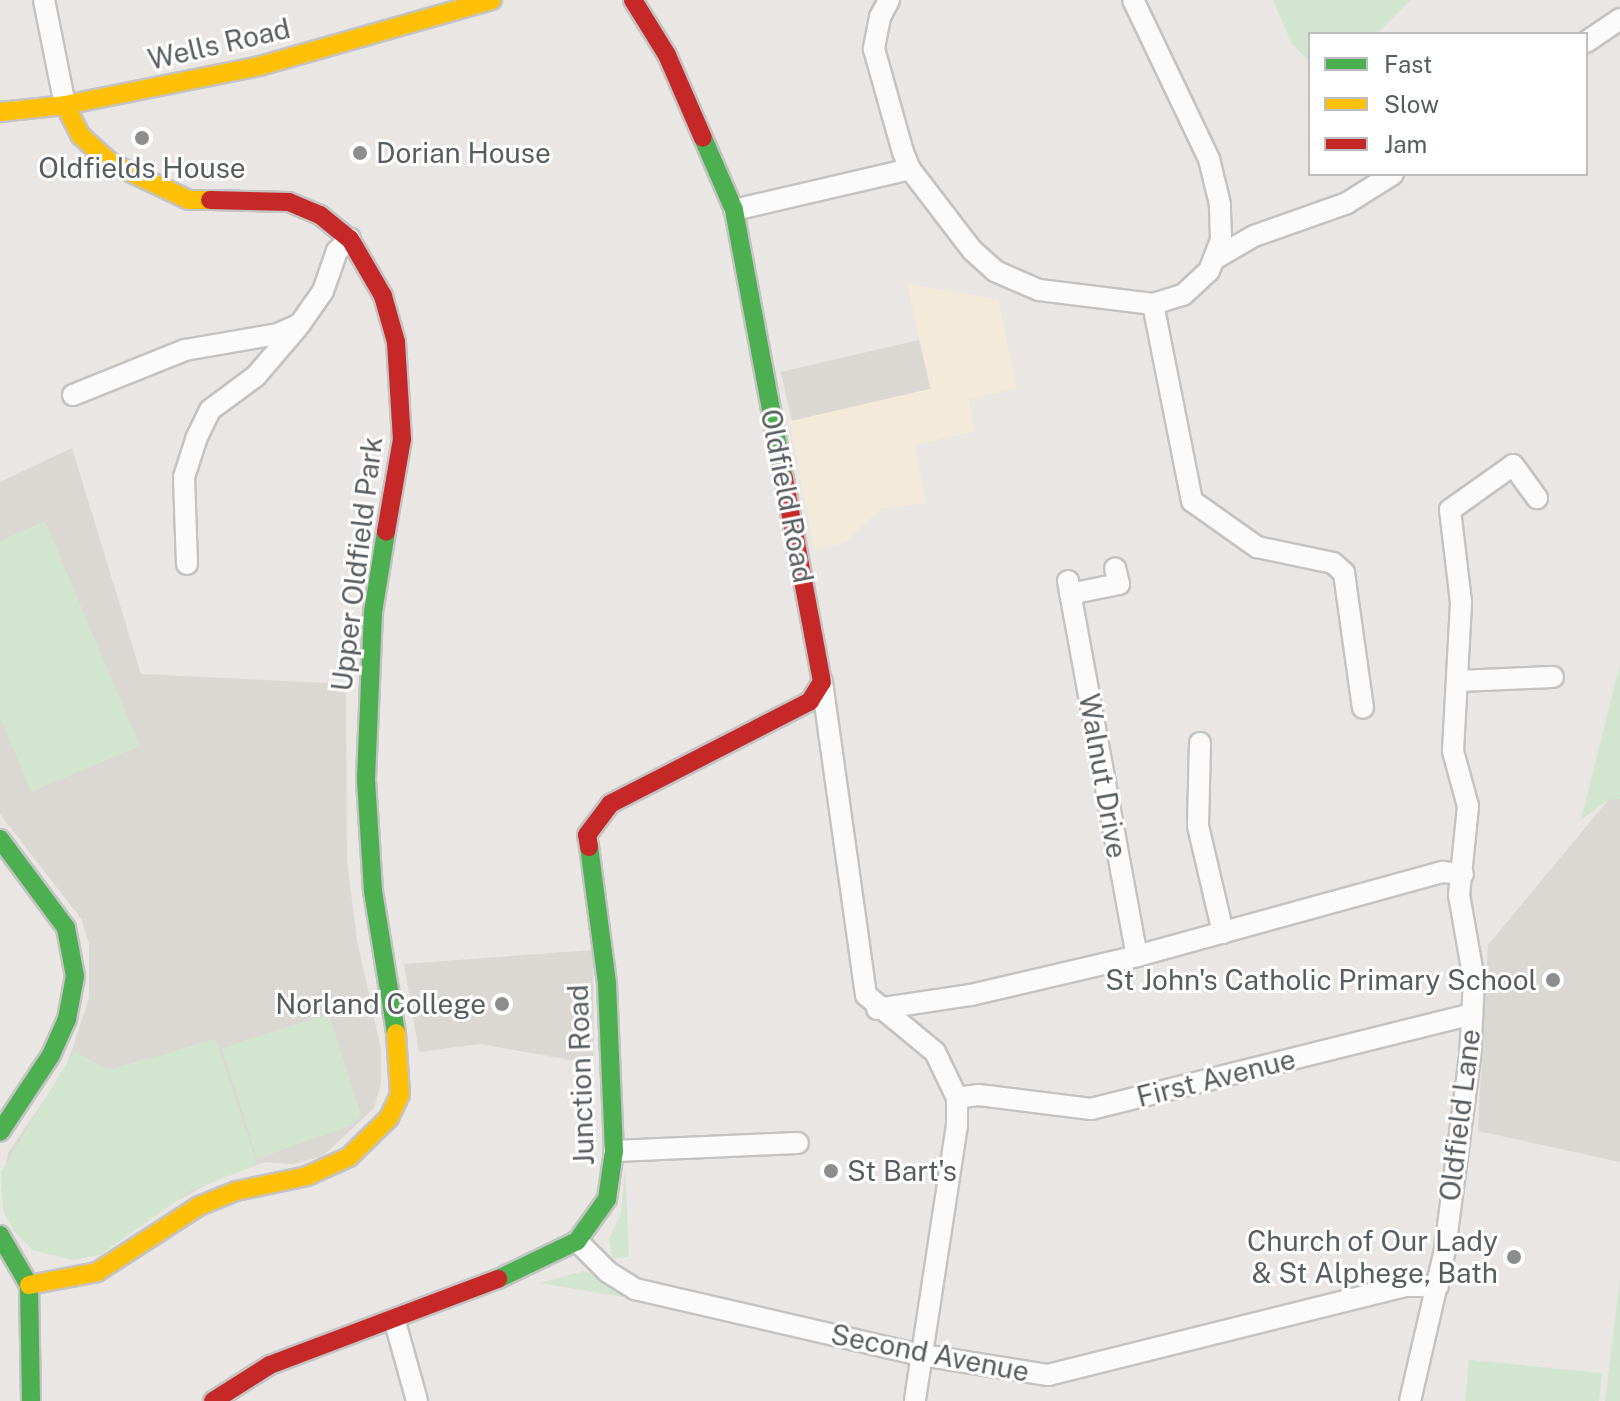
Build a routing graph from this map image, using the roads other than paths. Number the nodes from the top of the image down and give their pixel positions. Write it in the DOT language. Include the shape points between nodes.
graph roads {
  1 [pos="44,0"];
  2 [pos="492,0"];
  3 [pos="633,0"];
  4 [pos="889,0"];
  5 [pos="1133,0"];
  6 [pos="1620,19"];
  7 [pos="1588,41"];
  8 [pos="65,105"];
  9 [pos="0,112"];
  10 [pos="910,169"];
  11 [pos="1390,176"];
  12 [pos="734,210"];
  13 [pos="350,239"];
  14 [pos="1216,258"];
  15 [pos="1153,304"];
  16 [pos="300,324"];
  17 [pos="72,394"];
  18 [pos="1537,498"];
  19 [pos="187,564"];
  20 [pos="1115,568"];
  21 [pos="1553,677"];
  22 [pos="1457,681"];
  23 [pos="822,682"];
  24 [pos="1363,708"];
  25 [pos="1198,743"];
  26 [pos="0,839"];
  27 [pos="1463,874"];
  28 [pos="1223,933"];
  29 [pos="1137,956"];
  30 [pos="877,1009"];
  31 [pos="1472,1014"];
  32 [pos="957,1098"];
  33 [pos="0,1132"];
  34 [pos="798,1143"];
  35 [pos="614,1151"];
  36 [pos="0,1235"];
  37 [pos="577,1241"];
  38 [pos="29,1285"];
  39 [pos="1438,1286"];
  40 [pos="395,1322"];
  41 [pos="922,1355"];
  42 [pos="237,1382"];
  43 [pos="31,1401"];
  44 [pos="213,1401"];
  45 [pos="248,1401"];
  46 [pos="417,1401"];
  47 [pos="915,1401"];
  48 [pos="1410,1401"];
  1 -- 8 [label="street"];
  2 -- 8 [label="main road, Wells Road" via="260,66"];
  3 -- 12 [label="main road, Oldfield Road" via="667,55"];
  4 -- 10 [label="street" via="874,49"];
  5 -- 14 [label="street" via="1209,159 1220,204"];
  6 -- 7 [label="street"];
  8 -- 9 [label="main road, Wells Road"];
  8 -- 13 [label="main road, Upper Oldfield Park" via="80,135 111,163 148,184 189,200 289,202 320,215"];
  10 -- 12 [label="street"];
  10 -- 15 [label="street" via="995,271 1039,290"];
  11 -- 14 [label="street" via="1347,203 1254,236"];
  12 -- 23 [label="main road, Oldfield Road"];
  13 -- 16 [label="street" via="337,251 323,291"];
  13 -- 38 [label="main road, Upper Oldfield Park" via="383,296 403,399 402,439 373,612 366,780 373,891 400,1043 400,1094 379,1129 329,1168 236,1191 199,1206 97,1272"];
  14 -- 15 [label="street" via="1195,287"];
  15 -- 24 [label="street" via="1192,501 1257,547 1333,563 1344,573"];
  16 -- 17 [label="street" via="278,334 185,350"];
  16 -- 19 [label="street" via="256,376 210,410 196,439 184,477"];
  18 -- 22 [label="street, Oldfield Lane" via="1513,465 1450,510 1461,602"];
  20 -- 29 [label="street, Walnut Drive" via="1119,584 1069,588"];
  21 -- 22 [label="street"];
  22 -- 27 [label="street, Oldfield Lane" via="1453,751 1468,806"];
  23 -- 30 [label="street, Oldfield Road" via="863,983"];
  23 -- 35 [label="main road, Junction Road" via="810,701 610,804 587,835 607,983"];
  25 -- 28 [label="street" via="1198,826"];
  26 -- 33 [label="main road" via="66,928 75,976 67,1019 51,1055"];
  27 -- 28 [label="street" via="1443,872"];
  27 -- 31 [label="street, Oldfield Lane" via="1460,918 1472,963"];
  28 -- 29 [label="street"];
  29 -- 30 [label="street" via="971,995"];
  30 -- 32 [label="street" via="924,1039 945,1066"];
  31 -- 32 [label="street, First Avenue" via="1091,1109 979,1095"];
  31 -- 39 [label="street, Oldfield Lane"];
  32 -- 41 [label="street"];
  34 -- 35 [label="street"];
  35 -- 37 [label="main road, Junction Road" via="607,1199"];
  36 -- 38 [label="main road"];
  37 -- 40 [label="main road, Junction Road" via="527,1268"];
  37 -- 41 [label="street, Second Avenue" via="608,1272 635,1289"];
  38 -- 43 [label="main road"];
  39 -- 41 [label="street, Second Avenue" via="1406,1286 1048,1375"];
  39 -- 48 [label="street, Oldfield Lane"];
  40 -- 42 [label="main road, Junction Road" via="270,1365"];
  40 -- 46 [label="street"];
  41 -- 47 [label="street"];
  42 -- 44 [label="main road, Junction Road"];
  42 -- 45 [label="street"];
}
